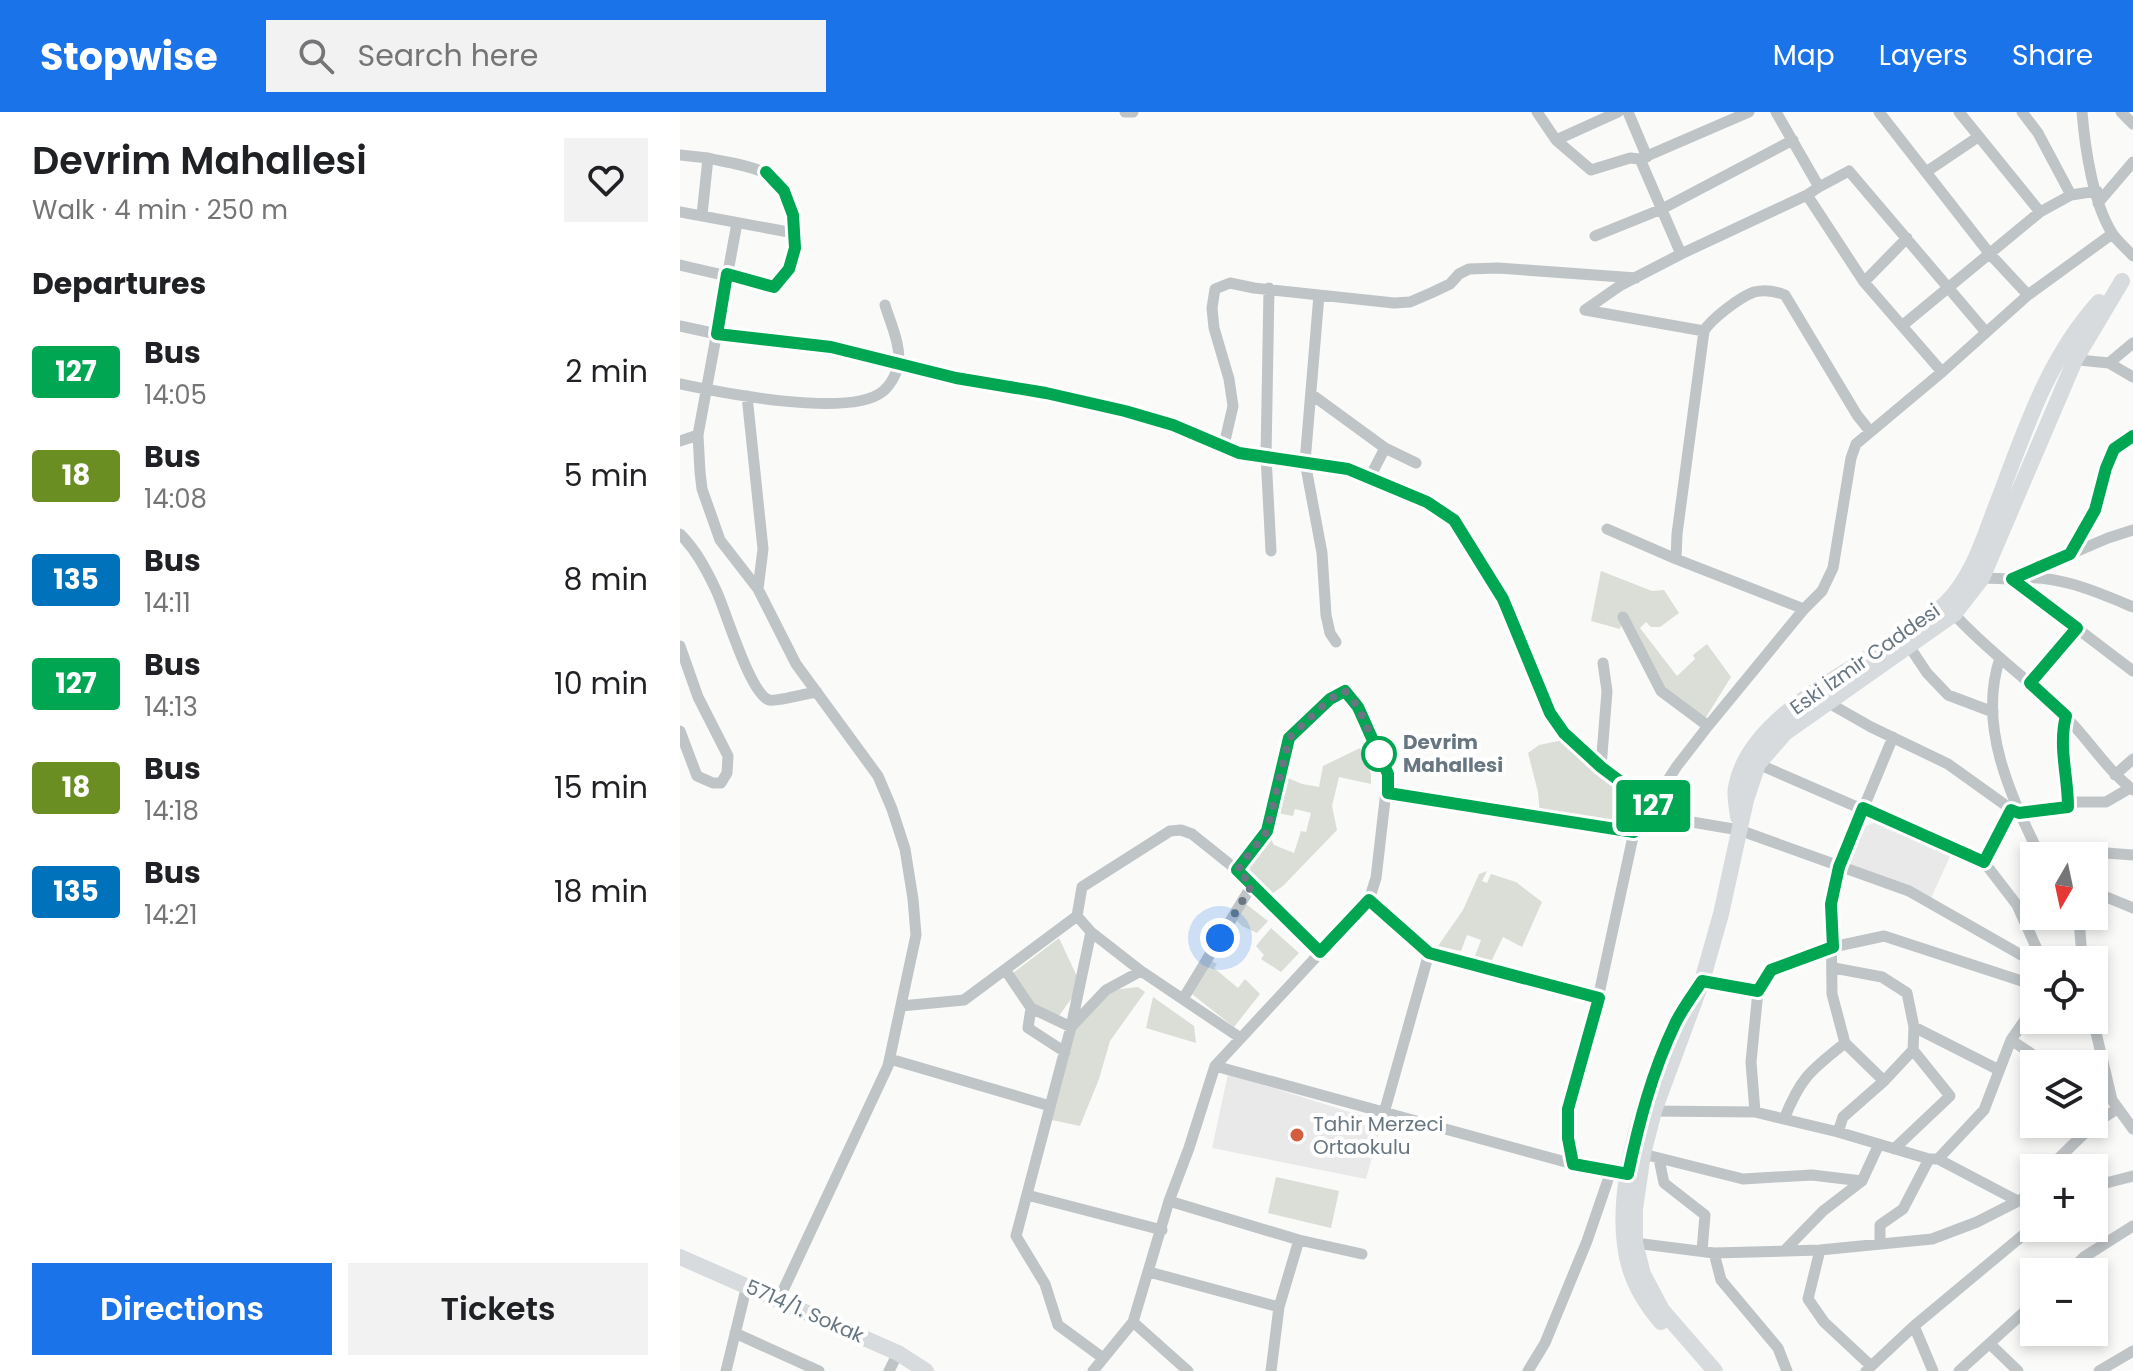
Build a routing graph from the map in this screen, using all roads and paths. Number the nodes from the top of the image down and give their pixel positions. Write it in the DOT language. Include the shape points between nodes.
graph roads {
  1 [pos="1125,112"];
  2 [pos="1133,112"];
  3 [pos="1537,112"];
  4 [pos="1618,112"];
  5 [pos="1628,112"];
  6 [pos="1749,112"];
  7 [pos="1776,112"];
  8 [pos="1879,112"];
  9 [pos="2022,112"];
  10 [pos="2082,112"];
  11 [pos="2121,112"];
  12 [pos="1964,114"];
  13 [pos="2133,124"];
  14 [pos="1978,137"];
  15 [pos="1556,140"];
  16 [pos="1793,140"];
  17 [pos="680,155"];
  18 [pos="708,158"];
  19 [pos="1644,158"];
  20 [pos="2133,162"];
  21 [pos="1926,172"];
  22 [pos="1819,187"];
  23 [pos="1807,195"];
  24 [pos="2071,195"];
  25 [pos="2098,197"];
  26 [pos="1662,209"];
  27 [pos="680,212"];
  28 [pos="2040,212"];
  29 [pos="702,215"];
  30 [pos="737,223"];
  31 [pos="794,233"];
  32 [pos="2112,234"];
  33 [pos="1595,236"];
  34 [pos="1907,238"];
  35 [pos="1989,253"];
  36 [pos="1681,254"];
  37 [pos="2133,256"];
  38 [pos="680,265"];
  39 [pos="727,274"];
  40 [pos="2128,276"];
  41 [pos="1636,278"];
  42 [pos="1864,282"];
  43 [pos="1949,287"];
  44 [pos="1269,288"];
  45 [pos="1319,295"];
  46 [pos="2028,295"];
  47 [pos="885,305"];
  48 [pos="1903,325"];
  49 [pos="680,326"];
  50 [pos="1704,331"];
  51 [pos="1985,331"];
  52 [pos="717,334"];
  53 [pos="2133,343"];
  54 [pos="2057,358"];
  55 [pos="2075,360"];
  56 [pos="2109,363"];
  57 [pos="899,364"];
  58 [pos="1942,372"];
  59 [pos="2133,377"];
  60 [pos="680,384"];
  61 [pos="705,389"];
  62 [pos="1311,394"];
  63 [pos="747,396"];
  64 [pos="1869,430"];
  65 [pos="698,435"];
  66 [pos="2133,436"];
  67 [pos="680,441"];
  68 [pos="1224,445"];
  69 [pos="1385,448"];
  70 [pos="1266,456"];
  71 [pos="1305,462"];
  72 [pos="1416,463"];
  73 [pos="1370,477"];
  74 [pos="1607,529"];
  75 [pos="2133,530"];
  76 [pos="680,534"];
  77 [pos="1271,551"];
  78 [pos="2070,554"];
  79 [pos="1676,559"];
  80 [pos="1982,578"];
  81 [pos="2012,579"];
  82 [pos="758,589"];
  83 [pos="2133,607"];
  84 [pos="1804,609"];
  85 [pos="1954,614"];
  86 [pos="1623,617"];
  87 [pos="2077,628"];
  88 [pos="1336,642"];
  89 [pos="680,646"];
  90 [pos="1909,646"];
  91 [pos="2000,658"];
  92 [pos="1603,663"];
  93 [pos="2133,671"];
  94 [pos="2030,683"];
  95 [pos="817,692"];
  96 [pos="1827,702"];
  97 [pos="1993,712"];
  98 [pos="2066,716"];
  99 [pos="1708,726"];
  100 [pos="680,731"];
  101 [pos="1893,737"];
  102 [pos="685,757"];
  103 [pos="2133,759"];
  104 [pos="1758,764"];
  105 [pos="1601,767"];
  106 [pos="2115,775"];
  107 [pos="2132,789"];
  108 [pos="1388,793"];
  109 [pos="1653,806"];
  110 [pos="2068,807"];
  111 [pos="1863,808"];
  112 [pos="2015,812"];
  113 [pos="1739,830"];
  114 [pos="1634,832"];
  115 [pos="2032,842"];
  116 [pos="2108,853"];
  117 [pos="2133,855"];
  118 [pos="1984,862"];
  119 [pos="1839,867"];
  120 [pos="1237,870"];
  121 [pos="1252,885"];
  122 [pos="2108,898"];
  123 [pos="1369,900"];
  124 [pos="2133,908"];
  125 [pos="1077,916"];
  126 [pos="1091,932"];
  127 [pos="2036,946"];
  128 [pos="1833,947"];
  129 [pos="1320,952"];
  130 [pos="1429,953"];
  131 [pos="2020,954"];
  132 [pos="1834,968"];
  133 [pos="1006,971"];
  134 [pos="1141,971"];
  135 [pos="2020,980"];
  136 [pos="1702,981"];
  137 [pos="1758,991"];
  138 [pos="1599,998"];
  139 [pos="1183,999"];
  140 [pos="901,1006"];
  141 [pos="1031,1008"];
  142 [pos="1071,1027"];
  143 [pos="1914,1027"];
  144 [pos="2020,1027"];
  145 [pos="2096,1034"];
  146 [pos="1239,1037"];
  147 [pos="2011,1040"];
  148 [pos="1845,1043"];
  149 [pos="1913,1050"];
  150 [pos="2026,1050"];
  151 [pos="1065,1052"];
  152 [pos="890,1059"];
  153 [pos="1215,1066"];
  154 [pos="1999,1070"];
  155 [pos="1884,1081"];
  156 [pos="1050,1106"];
  157 [pos="2117,1109"];
  158 [pos="1648,1111"];
  159 [pos="1755,1112"];
  160 [pos="1384,1113"];
  161 [pos="2108,1115"];
  162 [pos="1784,1119"];
  163 [pos="2133,1129"];
  164 [pos="1838,1132"];
  165 [pos="2080,1138"];
  166 [pos="1879,1144"];
  167 [pos="1894,1149"];
  168 [pos="2063,1154"];
  169 [pos="1651,1156"];
  170 [pos="1934,1159"];
  171 [pos="1573,1164"];
  172 [pos="1611,1171"];
  173 [pos="1634,1175"];
  174 [pos="2133,1176"];
  175 [pos="1862,1181"];
  176 [pos="2108,1182"];
  177 [pos="1027,1195"];
  178 [pos="2020,1198"];
  179 [pos="2016,1200"];
  180 [pos="1169,1201"];
  181 [pos="2133,1226"];
  182 [pos="1162,1230"];
  183 [pos="2020,1238"];
  184 [pos="1299,1240"];
  185 [pos="1635,1243"];
  186 [pos="1880,1243"];
  187 [pos="1785,1250"];
  188 [pos="1820,1250"];
  189 [pos="1708,1252"];
  190 [pos="1362,1254"];
  191 [pos="680,1257"];
  192 [pos="2083,1258"];
  193 [pos="1149,1272"];
  194 [pos="747,1285"];
  195 [pos="779,1299"];
  196 [pos="1279,1307"];
  197 [pos="2020,1316"];
  198 [pos="1133,1322"];
  199 [pos="1914,1326"];
  200 [pos="735,1333"];
  201 [pos="1990,1344"];
  202 [pos="2133,1351"];
  203 [pos="898,1353"];
  204 [pos="1103,1358"];
  205 [pos="1868,1368"];
  206 [pos="726,1371"];
  207 [pos="819,1371"];
  208 [pos="889,1371"];
  209 [pos="926,1371"];
  210 [pos="1093,1371"];
  211 [pos="1188,1371"];
  212 [pos="1271,1371"];
  213 [pos="1528,1371"];
  214 [pos="1703,1371"];
  215 [pos="1715,1371"];
  216 [pos="1787,1371"];
  217 [pos="1933,1371"];
  218 [pos="1959,1371"];
  219 [pos="2018,1371"];
  220 [pos="2099,1371"];
  1 -- 2 [label="street"];
  3 -- 15 [label="street"];
  4 -- 15 [label="street"];
  5 -- 19 [label="street"];
  6 -- 19 [label="street"];
  7 -- 16 [label="street"];
  8 -- 21 [label="street"];
  9 -- 24 [label="street"];
  10 -- 25 [label="street" via="2085,150"];
  11 -- 13 [label="street"];
  12 -- 14 [label="street"];
  14 -- 21 [label="street"];
  14 -- 28 [label="street"];
  15 -- 19 [label="street" via="1591,170"];
  16 -- 22 [label="street"];
  16 -- 26 [label="street"];
  17 -- 18 [label="street"];
  18 -- 29 [label="street"];
  18 -- 31 [label="street" via="766,172 784,191"];
  19 -- 26 [label="street"];
  20 -- 25 [label="street"];
  21 -- 35 [label="street"];
  22 -- 23 [label="street"];
  22 -- 34 [label="street" via="1849,171"];
  23 -- 36 [label="street"];
  23 -- 42 [label="street"];
  24 -- 25 [label="street"];
  24 -- 28 [label="street"];
  25 -- 32 [label="street"];
  26 -- 33 [label="street"];
  26 -- 36 [label="street"];
  27 -- 29 [label="street"];
  28 -- 35 [label="street"];
  29 -- 30 [label="street"];
  30 -- 31 [label="street"];
  30 -- 39 [label="street"];
  31 -- 39 [label="street" via="789,269 774,287"];
  32 -- 37 [label="street"];
  32 -- 46 [label="street"];
  34 -- 42 [label="street"];
  34 -- 43 [label="street"];
  35 -- 43 [label="street"];
  35 -- 46 [label="street"];
  36 -- 41 [label="street"];
  38 -- 39 [label="street"];
  39 -- 52 [label="street"];
  40 -- 54 [label="main road, Eski İzmir Caddesi" via="2083,319"];
  40 -- 55 [label="main road, Eski İzmir Caddesi"];
  41 -- 45 [label="street" via="1469,269 1410,302"];
  41 -- 50 [label="street" via="1585,310"];
  42 -- 48 [label="street"];
  43 -- 48 [label="street"];
  43 -- 51 [label="street"];
  44 -- 45 [label="street"];
  44 -- 68 [label="street" via="1230,283 1215,289 1214,328 1233,406"];
  44 -- 70 [label="street"];
  45 -- 62 [label="street"];
  46 -- 51 [label="street"];
  47 -- 57 [label="street"];
  48 -- 58 [label="street"];
  49 -- 52 [label="street"];
  50 -- 64 [label="street" via="1710,321 1752,293 1772,290 1785,295"];
  50 -- 79 [label="street"];
  51 -- 58 [label="street"];
  52 -- 57 [label="street" via="831,347"];
  52 -- 61 [label="street"];
  53 -- 56 [label="street"];
  54 -- 55 [label="street"];
  54 -- 113 [label="main road, Eski İzmir Caddesi" via="1962,584 1920,624 1790,710 1760,737 1744,761 1735,789"];
  55 -- 56 [label="street"];
  55 -- 80 [label="main road, Eski İzmir Caddesi"];
  56 -- 59 [label="street"];
  57 -- 63 [label="street" via="882,393 854,402"];
  57 -- 68 [label="street" via="1125,411"];
  58 -- 64 [label="street"];
  60 -- 61 [label="street"];
  61 -- 63 [label="street"];
  61 -- 65 [label="street"];
  62 -- 69 [label="street"];
  62 -- 71 [label="street"];
  63 -- 82 [label="street" via="763,549"];
  64 -- 84 [label="street" via="1851,458 1833,568 1822,591"];
  65 -- 67 [label="street"];
  65 -- 82 [label="street" via="702,489 720,540"];
  66 -- 78 [label="street" via="2114,449 2095,510"];
  68 -- 70 [label="street"];
  69 -- 72 [label="street"];
  69 -- 73 [label="street"];
  70 -- 71 [label="street"];
  70 -- 77 [label="street"];
  71 -- 73 [label="street"];
  71 -- 88 [label="street" via="1322,553 1326,615"];
  73 -- 105 [label="street" via="1454,520 1503,599 1550,713"];
  74 -- 79 [label="street"];
  75 -- 78 [label="street"];
  76 -- 95 [label="street" via="717,592 759,693 775,701"];
  78 -- 81 [label="street"];
  79 -- 84 [label="street"];
  80 -- 81 [label="street"];
  80 -- 85 [label="main road, Eski İzmir Caddesi"];
  81 -- 83 [label="street" via="2042,576"];
  81 -- 87 [label="street"];
  82 -- 95 [label="street" via="796,664"];
  84 -- 99 [label="street"];
  85 -- 90 [label="main road, Eski İzmir Caddesi"];
  85 -- 91 [label="street"];
  86 -- 99 [label="street" via="1661,691"];
  87 -- 93 [label="street"];
  87 -- 94 [label="street"];
  89 -- 102 [label="street" via="728,756 727,773 721,783 713,783 697,776"];
  90 -- 96 [label="main road, Eski İzmir Caddesi"];
  90 -- 97 [label="street" via="1948,695"];
  91 -- 94 [label="street"];
  91 -- 97 [label="street"];
  92 -- 105 [label="street" via="1607,691"];
  94 -- 98 [label="street"];
  95 -- 140 [label="street" via="878,776 905,849 916,935"];
  96 -- 101 [label="street"];
  96 -- 104 [label="main road, Eski İzmir Caddesi" via="1785,733"];
  97 -- 112 [label="street"];
  98 -- 106 [label="street"];
  98 -- 110 [label="street" via="2061,735"];
  99 -- 109 [label="street"];
  100 -- 102 [label="street"];
  101 -- 111 [label="street"];
  101 -- 112 [label="street" via="1948,764"];
  103 -- 106 [label="street"];
  104 -- 111 [label="street"];
  104 -- 113 [label="main road, Eski İzmir Caddesi"];
  105 -- 109 [label="street"];
  106 -- 107 [label="street"];
  107 -- 110 [label="street" via="2106,802"];
  108 -- 114 [label="street"];
  108 -- 120 [label="street" via="1388,774 1358,707 1345,691 1289,738 1267,831"];
  108 -- 123 [label="street"];
  109 -- 113 [label="street" via="1692,822"];
  109 -- 114 [label="street"];
  110 -- 112 [label="street"];
  111 -- 118 [label="street"];
  111 -- 119 [label="street"];
  112 -- 115 [label="street"];
  112 -- 118 [label="street"];
  113 -- 119 [label="street"];
  113 -- 136 [label="main road, Eski İzmir Caddesi"];
  114 -- 138 [label="street"];
  116 -- 117 [label="street"];
  118 -- 127 [label="street" via="2017,905"];
  119 -- 128 [label="street" via="1831,904"];
  119 -- 131 [label="street" via="1909,891"];
  120 -- 121 [label="street"];
  120 -- 125 [label="street" via="1192,834 1170,831 1082,887"];
  121 -- 129 [label="street"];
  121 -- 139 [label="street"];
  122 -- 124 [label="street"];
  123 -- 129 [label="street"];
  123 -- 130 [label="street"];
  125 -- 126 [label="street"];
  125 -- 133 [label="street"];
  126 -- 134 [label="street"];
  126 -- 142 [label="street"];
  128 -- 132 [label="street"];
  128 -- 135 [label="street" via="1884,936"];
  128 -- 137 [label="street" via="1771,970"];
  129 -- 146 [label="street"];
  130 -- 138 [label="street"];
  130 -- 160 [label="street"];
  132 -- 143 [label="street" via="1882,977 1907,993"];
  132 -- 148 [label="street" via="1832,994"];
  133 -- 140 [label="street" via="964,1000"];
  133 -- 141 [label="street"];
  134 -- 139 [label="street"];
  134 -- 142 [label="street" via="1106,990"];
  136 -- 137 [label="street"];
  136 -- 158 [label="main road, Eski İzmir Caddesi"];
  137 -- 159 [label="street" via="1751,1062"];
  138 -- 171 [label="street" via="1568,1109"];
  139 -- 146 [label="street"];
  140 -- 152 [label="street"];
  141 -- 142 [label="street"];
  141 -- 151 [label="street" via="1028,1028"];
  142 -- 151 [label="street"];
  143 -- 149 [label="street"];
  143 -- 154 [label="street"];
  144 -- 147 [label="street"];
  145 -- 157 [label="street"];
  146 -- 153 [label="street"];
  147 -- 150 [label="street"];
  147 -- 154 [label="street"];
  148 -- 155 [label="street"];
  148 -- 162 [label="street" via="1808,1072"];
  149 -- 155 [label="street"];
  149 -- 167 [label="street" via="1950,1096"];
  151 -- 156 [label="street"];
  152 -- 156 [label="street"];
  152 -- 195 [label="street"];
  153 -- 160 [label="street"];
  153 -- 180 [label="street"];
  154 -- 170 [label="street" via="1984,1110"];
  155 -- 164 [label="street" via="1843,1117"];
  156 -- 177 [label="street"];
  157 -- 161 [label="street"];
  157 -- 163 [label="street"];
  158 -- 159 [label="street"];
  158 -- 169 [label="main road, Eski İzmir Caddesi"];
  158 -- 173 [label="main road"];
  159 -- 162 [label="street"];
  160 -- 171 [label="street"];
  162 -- 164 [label="street"];
  164 -- 166 [label="street"];
  165 -- 168 [label="street"];
  166 -- 167 [label="street"];
  166 -- 175 [label="street"];
  167 -- 170 [label="street"];
  169 -- 173 [label="main road, Eski İzmir Caddesi"];
  169 -- 175 [label="street" via="1743,1179 1812,1175"];
  169 -- 189 [label="street" via="1664,1183 1705,1215"];
  170 -- 179 [label="street"];
  170 -- 186 [label="street" via="1903,1209 1880,1225"];
  171 -- 172 [label="street"];
  172 -- 173 [label="street"];
  172 -- 213 [label="street" via="1545,1343"];
  173 -- 185 [label="main road, Eski İzmir Caddesi"];
  173 -- 214 [label="main road" via="1622,1221 1633,1277 1645,1304"];
  174 -- 176 [label="street"];
  175 -- 187 [label="street"];
  177 -- 182 [label="street"];
  177 -- 204 [label="street" via="1016,1236 1045,1284 1058,1325"];
  178 -- 179 [label="street"];
  179 -- 186 [label="street" via="1932,1239"];
  180 -- 182 [label="street"];
  180 -- 184 [label="street"];
  181 -- 192 [label="street"];
  182 -- 193 [label="street"];
  183 -- 199 [label="street"];
  184 -- 190 [label="street"];
  184 -- 196 [label="street"];
  185 -- 189 [label="street"];
  185 -- 215 [label="main road, Eski İzmir Caddesi" via="1643,1274 1662,1310"];
  186 -- 188 [label="street"];
  187 -- 188 [label="street"];
  187 -- 189 [label="street"];
  188 -- 205 [label="street" via="1808,1299"];
  189 -- 216 [label="street" via="1721,1280 1778,1348"];
  191 -- 194 [label="main road, 5714/1. Sokak"];
  193 -- 196 [label="street"];
  193 -- 198 [label="street"];
  194 -- 195 [label="main road, 5714/1. Sokak"];
  194 -- 200 [label="street"];
  195 -- 203 [label="main road, 5714/1. Sokak"];
  196 -- 212 [label="street"];
  197 -- 201 [label="street"];
  198 -- 204 [label="street"];
  198 -- 211 [label="street"];
  199 -- 205 [label="street"];
  199 -- 217 [label="street"];
  200 -- 206 [label="street"];
  200 -- 207 [label="street"];
  201 -- 218 [label="street"];
  201 -- 219 [label="street"];
  202 -- 220 [label="street"];
  203 -- 208 [label="street"];
  203 -- 209 [label="main road, 5714/1. Sokak"];
  204 -- 210 [label="street"];
}
